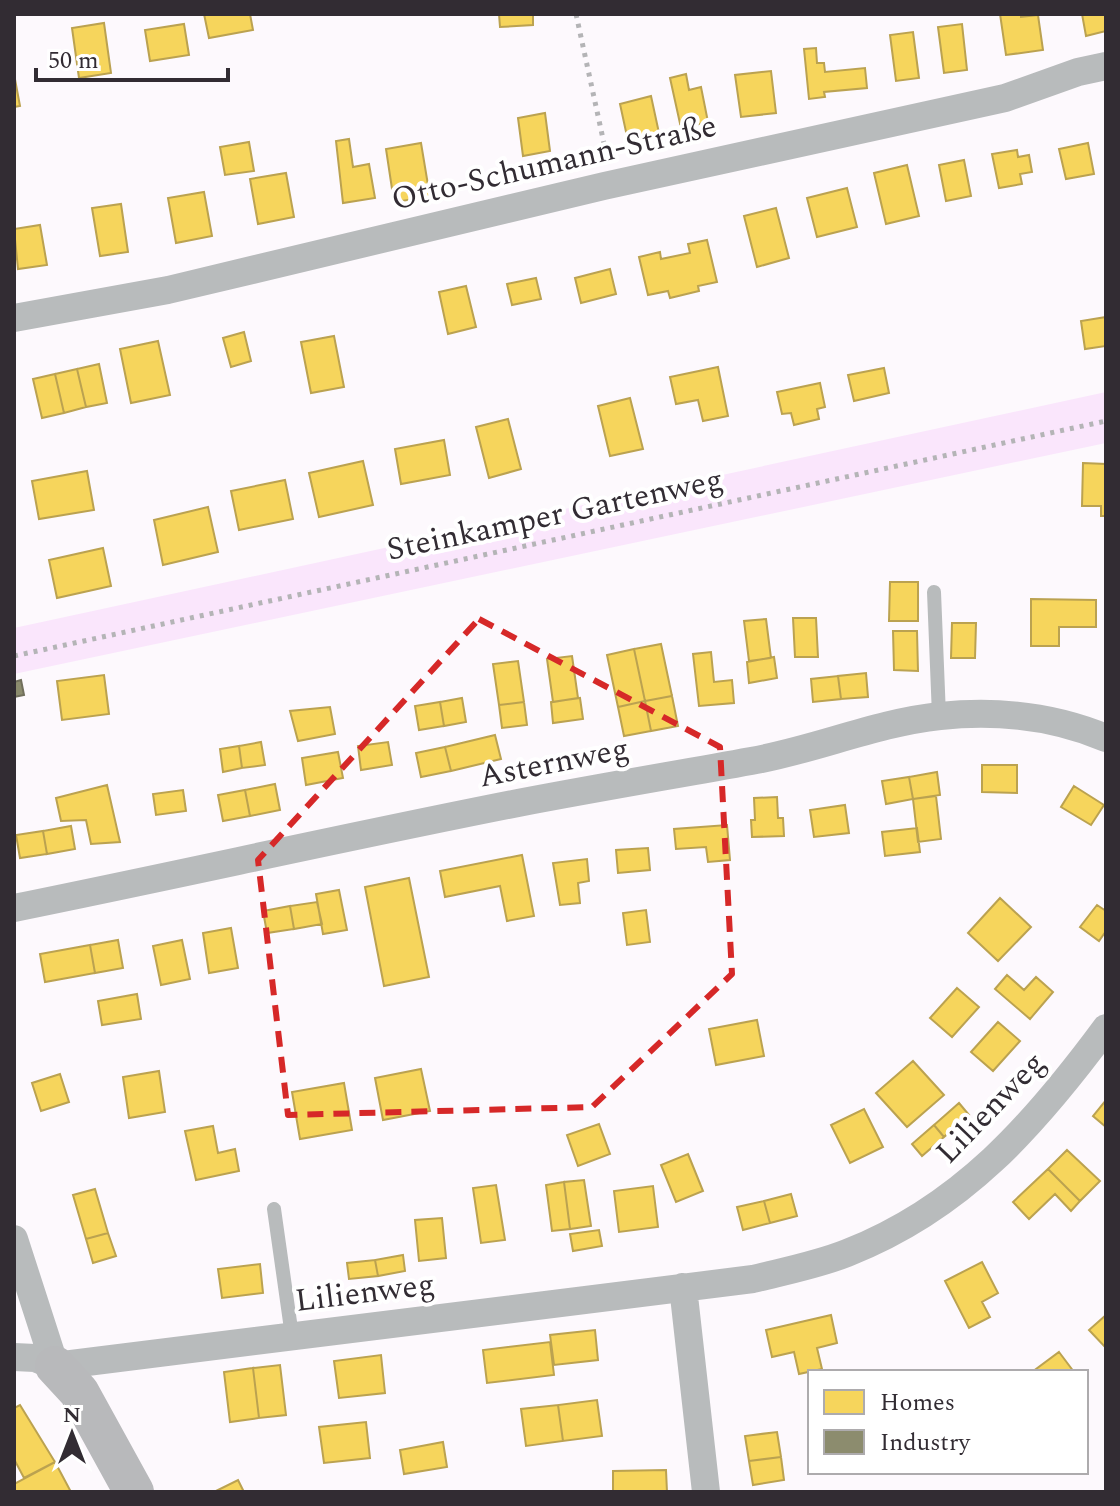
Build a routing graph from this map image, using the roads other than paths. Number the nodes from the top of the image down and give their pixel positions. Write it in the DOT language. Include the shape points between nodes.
graph roads {
  1 [pos="1106,66"];
  2 [pos="14,318"];
  3 [pos="934,592"];
  4 [pos="939,716"];
  5 [pos="1106,738"];
  6 [pos="14,908"];
  7 [pos="1106,1028"];
  8 [pos="274,1209"];
  9 [pos="14,1239"];
  10 [pos="683,1287"];
  11 [pos="292,1336"];
  12 [pos="14,1357"];
  13 [pos="55,1366"];
  14 [pos="134,1492"];
  15 [pos="706,1492"];
  1 -- 2 [label="street, Otto-Schumann-Straße" via="1005,98 168,290"];
  3 -- 4 [label="lane"];
  4 -- 5 [label="street, Asternweg" via="1031,717"];
  4 -- 6 [label="street, Asternweg" via="758,760 518,803"];
  7 -- 10 [label="street, Lilienweg" via="1059,1091 991,1164 915,1219 874,1242 807,1266"];
  8 -- 11 [label="lane"];
  9 -- 13 [label="street"];
  10 -- 11 [label="street, Lilienweg"];
  10 -- 15 [label="street"];
  11 -- 13 [label="street, Lilienweg"];
  12 -- 13 [label="street"];
  13 -- 14 [label="street" via="79,1392"];
}
